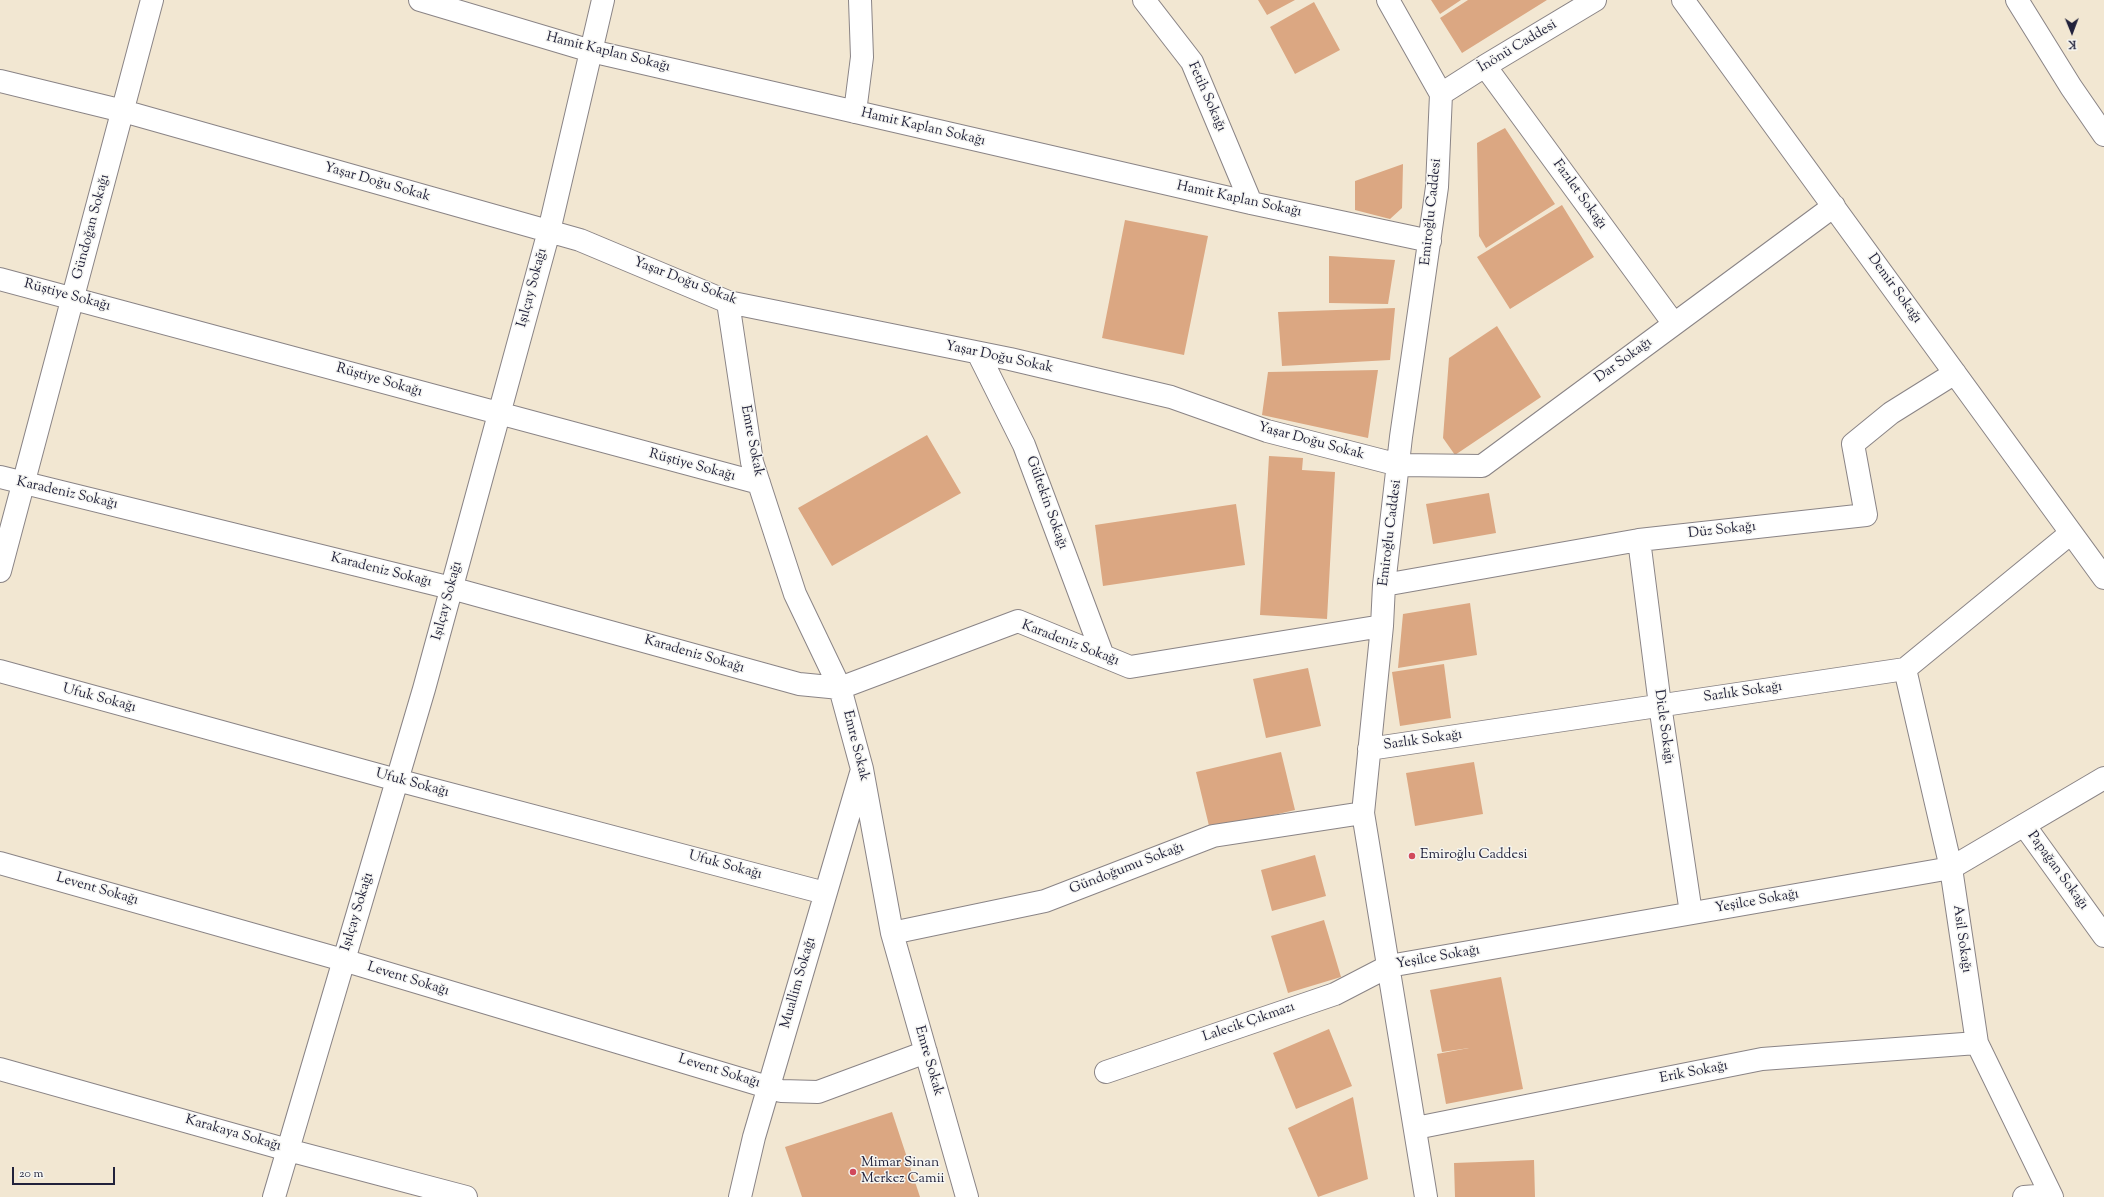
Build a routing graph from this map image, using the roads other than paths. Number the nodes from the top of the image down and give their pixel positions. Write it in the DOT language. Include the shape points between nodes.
graph roads {
  1 [pos="152,0"];
  2 [pos="420,0"];
  3 [pos="603,0"];
  4 [pos="860,0"];
  5 [pos="1144,0"];
  6 [pos="1388,0"];
  7 [pos="1595,0"];
  8 [pos="1683,0"];
  9 [pos="2017,0"];
  10 [pos="591,51"];
  11 [pos="1485,66"];
  12 [pos="0,81"];
  13 [pos="1441,94"];
  14 [pos="123,111"];
  15 [pos="855,112"];
  16 [pos="2104,135"];
  17 [pos="1251,203"];
  18 [pos="1834,206"];
  19 [pos="548,231"];
  20 [pos="1430,241"];
  21 [pos="0,279"];
  22 [pos="73,298"];
  23 [pos="728,302"];
  24 [pos="1674,324"];
  25 [pos="978,354"];
  26 [pos="1955,373"];
  27 [pos="498,414"];
  28 [pos="1399,465"];
  29 [pos="0,477"];
  30 [pos="759,483"];
  31 [pos="23,484"];
  32 [pos="2071,533"];
  33 [pos="1639,540"];
  34 [pos="0,571"];
  35 [pos="2104,578"];
  36 [pos="1384,585"];
  37 [pos="451,588"];
  38 [pos="1382,626"];
  39 [pos="1103,656"];
  40 [pos="1905,669"];
  41 [pos="0,672"];
  42 [pos="840,688"];
  43 [pos="1660,705"];
  44 [pos="1369,749"];
  45 [pos="862,770"];
  46 [pos="2104,778"];
  47 [pos="397,780"];
  48 [pos="1362,813"];
  49 [pos="2024,825"];
  50 [pos="0,863"];
  51 [pos="1951,868"];
  52 [pos="825,893"];
  53 [pos="1691,914"];
  54 [pos="892,933"];
  55 [pos="2104,936"];
  56 [pos="343,960"];
  57 [pos="1389,966"];
  58 [pos="1977,1043"];
  59 [pos="926,1052"];
  60 [pos="0,1069"];
  61 [pos="1106,1072"];
  62 [pos="770,1087"];
  63 [pos="1416,1128"];
  64 [pos="288,1150"];
  65 [pos="2051,1196"];
  66 [pos="274,1197"];
  67 [pos="466,1197"];
  68 [pos="740,1197"];
  69 [pos="967,1197"];
  70 [pos="1426,1197"];
  71 [pos="2024,1197"];
  1 -- 14 [label="street, Gündoğan Sokağı"];
  2 -- 10 [label="street, Hamit Kaplan Sokağı"];
  3 -- 10 [label="street, Işılçay Sokağı"];
  4 -- 15 [label="street" via="862,57"];
  5 -- 17 [label="street, Fetih Sokağı" via="1192,62"];
  6 -- 13 [label="street"];
  7 -- 11 [label="street, İnönü Caddesi"];
  8 -- 18 [label="street, Demir Sokağı"];
  9 -- 16 [label="street" via="2071,88"];
  10 -- 15 [label="street, Hamit Kaplan Sokağı"];
  10 -- 19 [label="street, Işılçay Sokağı"];
  11 -- 13 [label="street, İnönü Caddesi"];
  11 -- 24 [label="street, Fazılet Sokağı"];
  12 -- 14 [label="street, Yaşar Doğu Sokak"];
  13 -- 20 [label="street, Emiroğlu Caddesi" via="1437,187"];
  14 -- 19 [label="street, Yaşar Doğu Sokak"];
  14 -- 22 [label="street, Gündoğan Sokağı"];
  15 -- 17 [label="street, Hamit Kaplan Sokağı"];
  17 -- 20 [label="street, Hamit Kaplan Sokağı"];
  18 -- 24 [label="street, Dar Sokağı"];
  18 -- 26 [label="street, Demir Sokağı"];
  19 -- 23 [label="street, Yaşar Doğu Sokak" via="580,240"];
  19 -- 27 [label="street, Işılçay Sokağı"];
  20 -- 28 [label="street, Emiroğlu Caddesi"];
  21 -- 22 [label="street, Rüştiye Sokağı"];
  22 -- 27 [label="street, Rüştiye Sokağı"];
  22 -- 31 [label="street, Gündoğan Sokağı"];
  23 -- 25 [label="street, Yaşar Doğu Sokak"];
  23 -- 30 [label="street, Emre Sokak" via="752,462"];
  24 -- 28 [label="street, Dar Sokağı" via="1482,466"];
  25 -- 28 [label="street, Yaşar Doğu Sokak" via="1010,359 1171,397 1267,431"];
  25 -- 39 [label="street, Gültekin Sokağı" via="1024,445"];
  26 -- 32 [label="street, Demir Sokağı"];
  26 -- 33 [label="street, Düz Sokağı" via="1891,413 1853,444 1866,515"];
  27 -- 30 [label="street, Rüştiye Sokağı"];
  27 -- 37 [label="street, Işılçay Sokağı"];
  28 -- 36 [label="street, Emiroğlu Caddesi"];
  29 -- 31 [label="street, Karadeniz Sokağı"];
  30 -- 42 [label="street, Emre Sokak" via="795,594"];
  31 -- 34 [label="street, Gündoğan Sokağı"];
  31 -- 37 [label="street, Karadeniz Sokağı"];
  32 -- 35 [label="street, Demir Sokağı"];
  32 -- 40 [label="street"];
  33 -- 36 [label="street, Düz Sokağı"];
  33 -- 43 [label="street, Dicle Sokağı"];
  36 -- 38 [label="street, Emiroğlu Caddesi"];
  37 -- 42 [label="street, Karadeniz Sokağı" via="798,684"];
  37 -- 47 [label="street, Işılçay Sokağı"];
  38 -- 39 [label="street, Karadeniz Sokağı" via="1130,667"];
  38 -- 44 [label="street, Emiroğlu Caddesi"];
  39 -- 42 [label="street, Karadeniz Sokağı" via="1018,621"];
  40 -- 43 [label="street, Sazlık Sokağı"];
  40 -- 51 [label="street, Asil Sokağı"];
  41 -- 47 [label="street, Ufuk Sokağı"];
  42 -- 45 [label="street, Emre Sokak"];
  43 -- 44 [label="street, Sazlık Sokağı"];
  43 -- 53 [label="street, Dicle Sokağı"];
  44 -- 48 [label="street, Emiroğlu Caddesi"];
  45 -- 52 [label="street, Muallim Sokağı"];
  45 -- 54 [label="street, Emre Sokak"];
  46 -- 49 [label="street, Yeşilce Sokağı"];
  47 -- 52 [label="street, Ufuk Sokağı"];
  47 -- 56 [label="street, Işılçay Sokağı"];
  48 -- 54 [label="street, Gündoğumu Sokağı" via="1213,836 1045,901"];
  48 -- 57 [label="street, Emiroğlu Caddesi"];
  49 -- 51 [label="street, Yeşilce Sokağı"];
  49 -- 55 [label="street, Papağan Sokağı"];
  50 -- 56 [label="street, Levent Sokağı"];
  51 -- 53 [label="street, Yeşilce Sokağı"];
  51 -- 58 [label="street, Asil Sokağı"];
  52 -- 62 [label="street, Muallim Sokağı"];
  53 -- 57 [label="street, Yeşilce Sokağı"];
  54 -- 59 [label="street, Emre Sokak"];
  56 -- 62 [label="street, Levent Sokağı"];
  56 -- 64 [label="street, Işılçay Sokağı"];
  57 -- 61 [label="street, Lalecik Çıkmazı" via="1334,994"];
  57 -- 63 [label="street, Emiroğlu Caddesi"];
  58 -- 63 [label="street, Erik Sokağı" via="1762,1059"];
  58 -- 65 [label="street, Asil Sokağı"];
  59 -- 62 [label="street, Levent Sokağı" via="818,1092 794,1092"];
  59 -- 69 [label="street, Emre Sokak"];
  60 -- 64 [label="street, Karakaya Sokağı"];
  62 -- 68 [label="street, Muallim Sokağı" via="754,1137"];
  63 -- 70 [label="street, Emiroğlu Caddesi"];
  64 -- 66 [label="street, Işılçay Sokağı"];
  64 -- 67 [label="street, Karakaya Sokağı"];
  65 -- 71 [label="street"];
}
